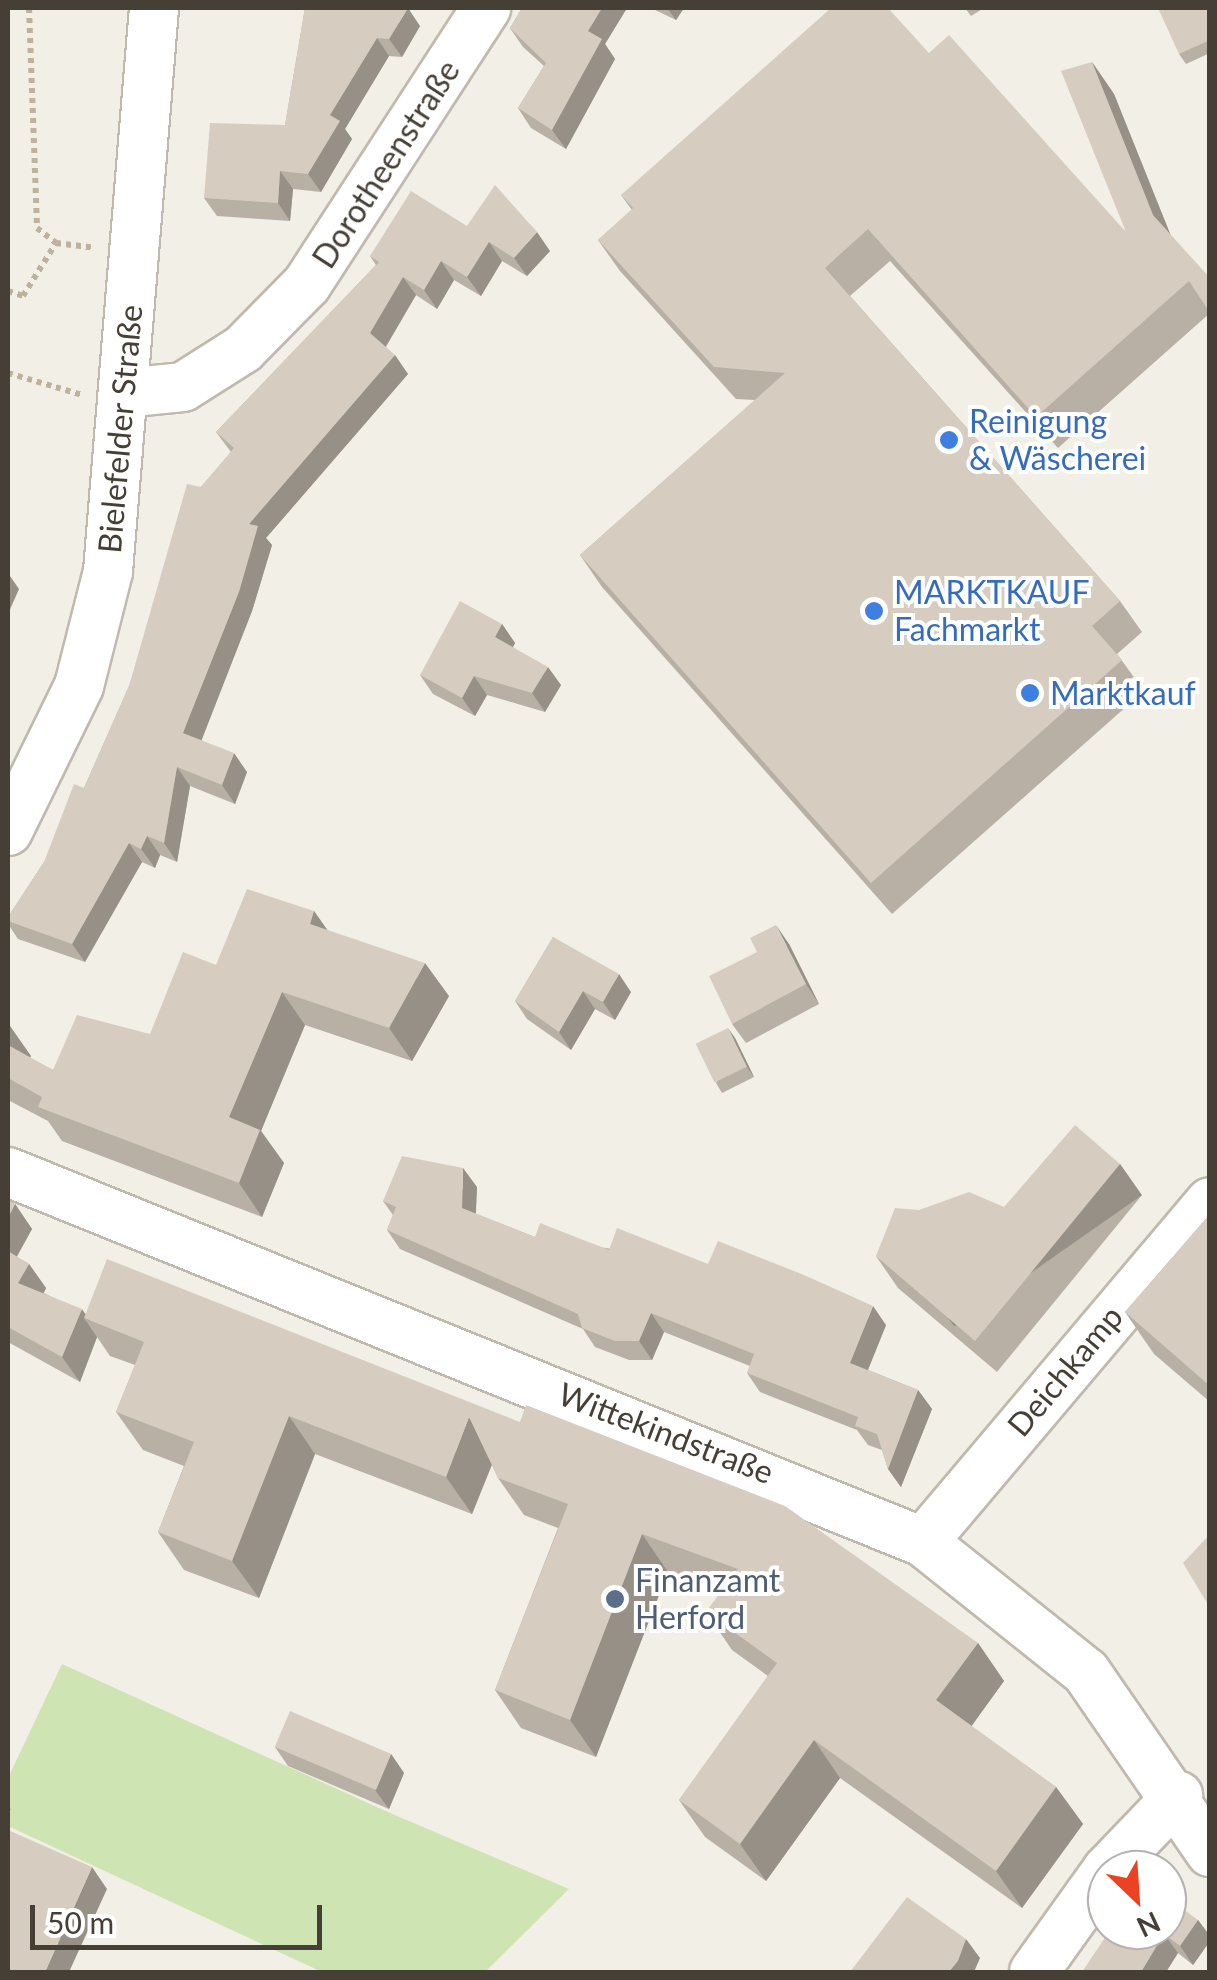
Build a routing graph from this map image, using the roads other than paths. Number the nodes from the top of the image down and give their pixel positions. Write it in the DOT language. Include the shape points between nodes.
graph roads {
  1 [pos="154,8"];
  2 [pos="486,8"];
  3 [pos="122,393"];
  4 [pos="8,832"];
  5 [pos="8,1172"];
  6 [pos="1210,1202"];
  7 [pos="923,1542"];
  8 [pos="1178,1796"];
  9 [pos="1126,1850"];
  10 [pos="1210,1852"];
  11 [pos="1087,1898"];
  12 [pos="1034,1972"];
  1 -- 3 [label="street, Bielefelder Straße"];
  2 -- 3 [label="street, Dorotheenstraße" via="307,284 243,349 183,387"];
  3 -- 4 [label="street, Bielefelder Straße" via="95,629 79,686"];
  5 -- 7 [label="street, Wittekindstraße"];
  6 -- 7 [label="street, Deichkamp"];
  7 -- 8 [label="street, Wittekindstraße" via="1064,1650"];
  8 -- 9 [label="street"];
  8 -- 10 [label="street, Wittekindstraße"];
  11 -- 12 [label="street"];
}
